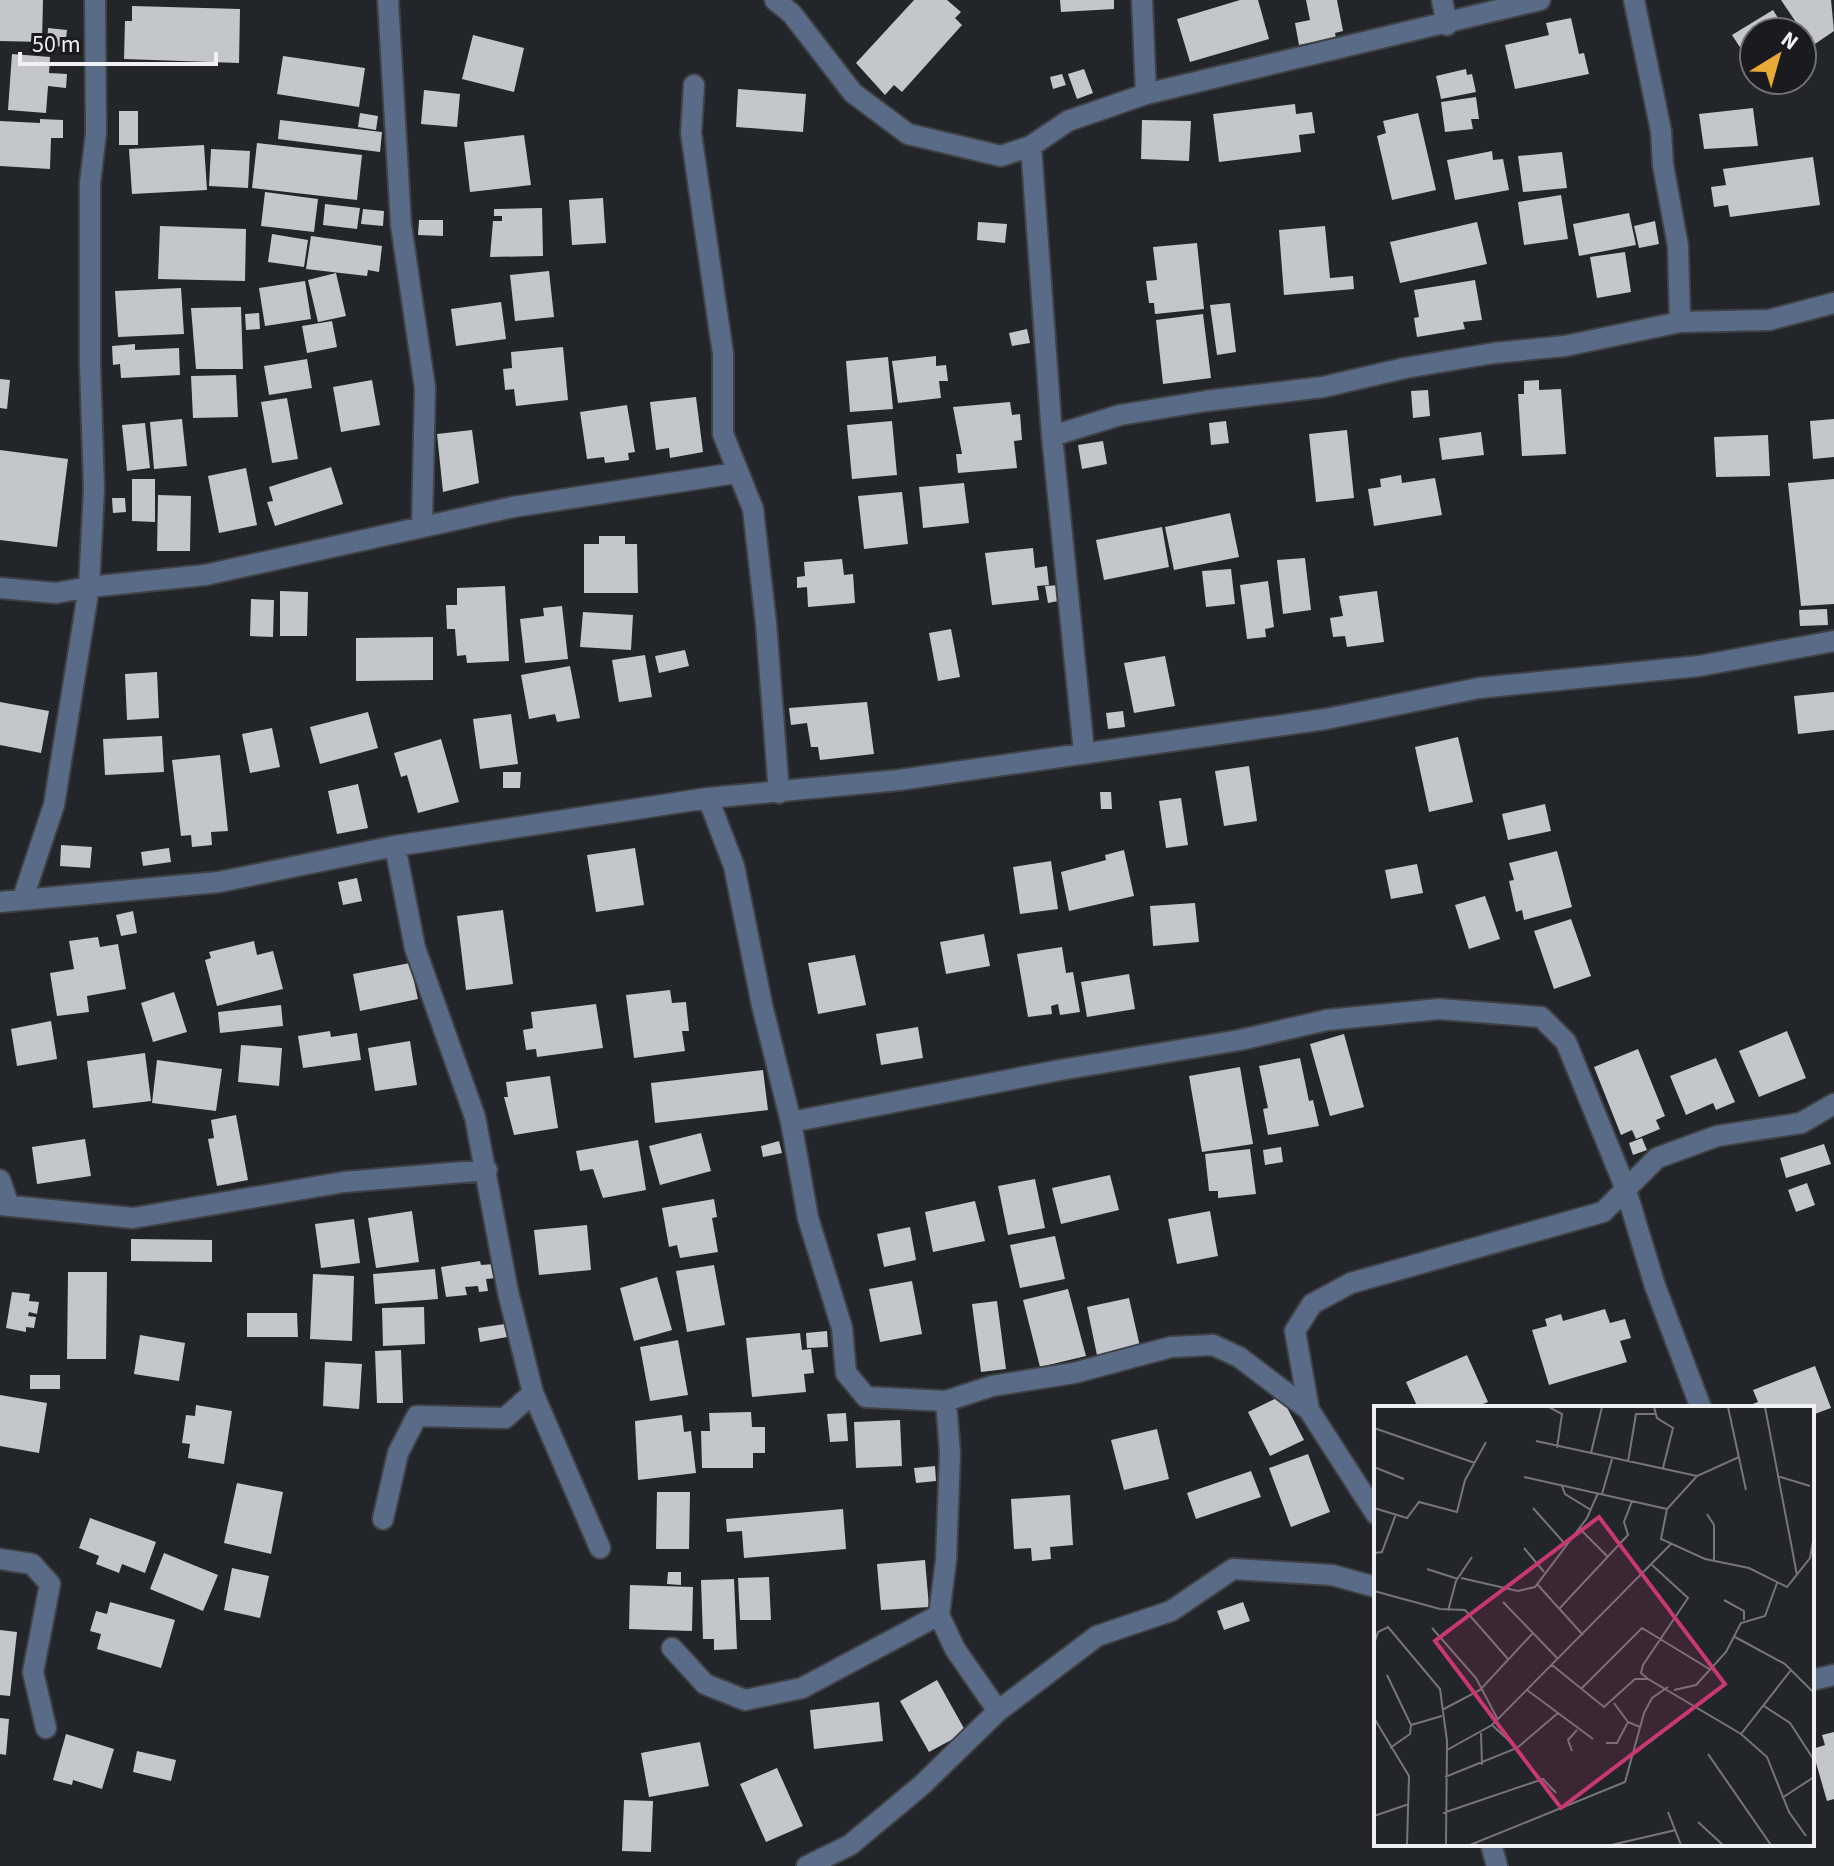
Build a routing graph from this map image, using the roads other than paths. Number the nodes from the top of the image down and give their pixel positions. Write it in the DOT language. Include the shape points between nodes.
graph roads {
  1 [pos="95,0"];
  2 [pos="388,0"];
  3 [pos="775,0"];
  4 [pos="1142,0"];
  5 [pos="1442,0"];
  6 [pos="1540,0"];
  7 [pos="1634,0"];
  8 [pos="1447,25"];
  9 [pos="694,85"];
  10 [pos="1146,94"];
  11 [pos="1031,146"];
  12 [pos="1834,303"];
  13 [pos="1680,322"];
  14 [pos="1052,436"];
  15 [pos="736,473"];
  16 [pos="422,526"];
  17 [pos="89,587"];
  18 [pos="0,588"];
  19 [pos="1834,641"];
  20 [pos="1084,752"];
  21 [pos="779,793"];
  22 [pos="708,798"];
  23 [pos="395,846"];
  24 [pos="23,898"];
  25 [pos="0,902"];
  26 [pos="1834,1104"];
  27 [pos="791,1122"];
  28 [pos="487,1170"];
  29 [pos="0,1180"];
  30 [pos="1625,1187"];
  31 [pos="5,1206"];
  32 [pos="533,1393"];
  33 [pos="946,1401"];
  34 [pos="1700,1406"];
  35 [pos="1309,1410"];
  36 [pos="1374,1511"];
  37 [pos="383,1519"];
  38 [pos="600,1548"];
  39 [pos="0,1559"];
  40 [pos="1374,1586"];
  41 [pos="939,1615"];
  42 [pos="672,1648"];
  43 [pos="1834,1675"];
  44 [pos="1814,1680"];
  45 [pos="998,1711"];
  46 [pos="46,1728"];
  47 [pos="1492,1846"];
  48 [pos="807,1866"];
  49 [pos="1497,1866"];
  1 -- 17 [label="street"];
  2 -- 16 [label="street" via="401,225 425,388"];
  3 -- 11 [label="street" via="792,14 853,93 908,134 1001,156"];
  4 -- 10 [label="street"];
  5 -- 8 [label="street"];
  6 -- 8 [label="street"];
  7 -- 13 [label="street" via="1678,246"];
  8 -- 10 [label="street"];
  9 -- 15 [label="street" via="691,133 723,354 723,434"];
  10 -- 11 [label="street" via="1068,121"];
  11 -- 14 [label="street"];
  12 -- 13 [label="street" via="1769,320"];
  13 -- 14 [label="street" via="1565,346 1405,368 1323,387 1120,415"];
  14 -- 20 [label="street"];
  15 -- 16 [label="street"];
  15 -- 21 [label="street" via="753,509"];
  16 -- 17 [label="street" via="205,575"];
  17 -- 18 [label="street" via="56,593"];
  17 -- 24 [label="street" via="54,805"];
  19 -- 20 [label="street" via="1699,666 1479,688 1326,719"];
  20 -- 21 [label="street"];
  21 -- 22 [label="street"];
  22 -- 23 [label="street"];
  22 -- 27 [label="street" via="734,866"];
  23 -- 24 [label="street" via="219,882"];
  23 -- 28 [label="street" via="415,948 454,1048"];
  24 -- 25 [label="street"];
  26 -- 30 [label="street" via="1801,1123 1717,1136 1657,1158"];
  27 -- 30 [label="street" via="1327,1020 1439,1009 1508,1013 1541,1017 1566,1042"];
  27 -- 33 [label="street" via="808,1218 842,1328 846,1373 866,1397"];
  28 -- 31 [label="street" via="344,1182 133,1218"];
  28 -- 32 [label="street" via="508,1292"];
  29 -- 31 [label="street"];
  30 -- 34 [label="street"];
  30 -- 35 [label="street" via="1603,1212 1351,1283 1312,1304 1295,1331"];
  32 -- 37 [label="street" via="505,1418 417,1416 398,1453"];
  32 -- 38 [label="street"];
  33 -- 35 [label="street" via="1171,1347 1213,1345 1239,1357"];
  33 -- 41 [label="street" via="946,1560"];
  35 -- 36 [label="street"];
  39 -- 46 [label="street" via="32,1564 50,1584 33,1672"];
  40 -- 45 [label="street" via="1332,1575 1233,1569 1171,1611 1097,1636"];
  41 -- 42 [label="street" via="802,1688 745,1700 705,1684"];
  41 -- 45 [label="street" via="955,1649"];
  43 -- 44 [label="street"];
  45 -- 48 [label="street" via="850,1845"];
  47 -- 49 [label="street"];
}
